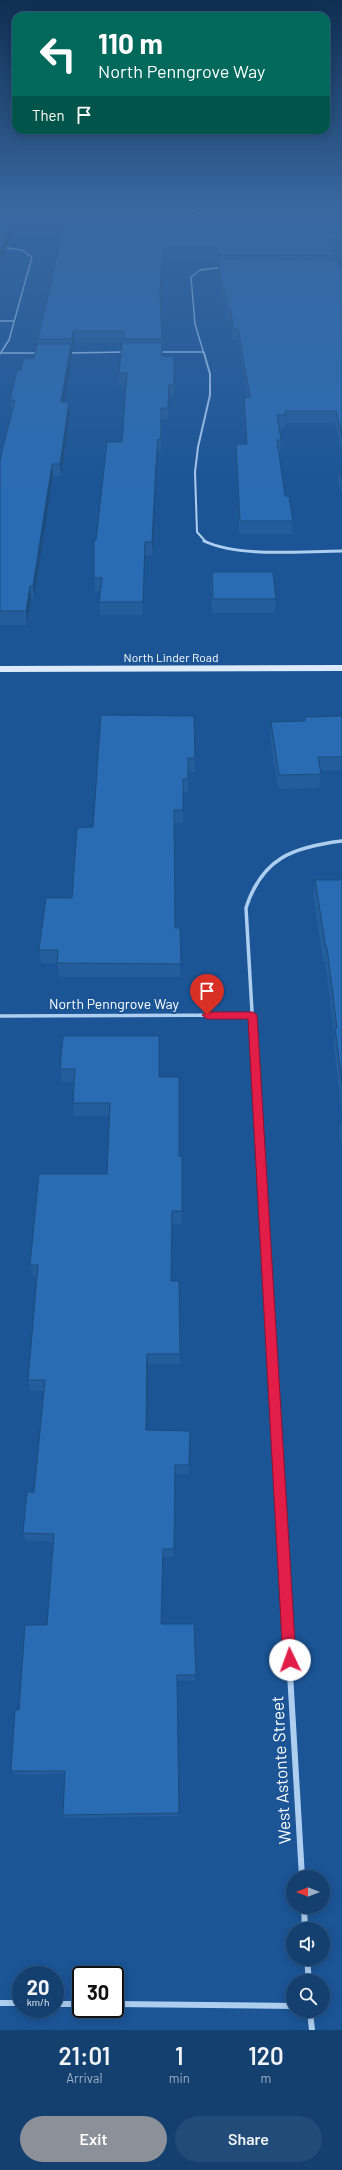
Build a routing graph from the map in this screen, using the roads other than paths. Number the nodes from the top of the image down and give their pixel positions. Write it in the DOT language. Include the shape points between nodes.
graph roads {
  1 [pos="18,304"];
  2 [pos="193,304"];
  3 [pos="0,321"];
  4 [pos="13,321"];
  5 [pos="59,352"];
  6 [pos="130,352"];
  7 [pos="154,352"];
  8 [pos="204,352"];
  9 [pos="44,353"];
  10 [pos="1,354"];
  11 [pos="342,551"];
  12 [pos="342,668"];
  13 [pos="0,669"];
  14 [pos="342,841"];
  15 [pos="253,1015"];
  16 [pos="0,1016"];
  17 [pos="302,1870"];
  18 [pos="0,2003"];
  19 [pos="12,2003"];
  20 [pos="124,2004"];
  21 [pos="286,2006"];
  22 [pos="311,2018"];
  23 [pos="312,2030"];
  1 -- 4 [label="street"];
  2 -- 8 [label="street" via="195,324"];
  3 -- 4 [label="street"];
  4 -- 10 [label="street" via="9,340"];
  5 -- 6 [label="street"];
  7 -- 8 [label="street"];
  8 -- 11 [label="street" via="210,374 210,395 195,472 197,532 208,543 237,551"];
  9 -- 10 [label="street"];
  12 -- 13 [label="main road, North Linder Road"];
  14 -- 15 [label="street, West Astonte Street" via="320,843 279,858 253,888 246,908"];
  15 -- 16 [label="street, North Penngrove Way"];
  15 -- 17 [label="street, West Astonte Street"];
  18 -- 19 [label="street"];
  20 -- 21 [label="street"];
  22 -- 23 [label="street"];
}
